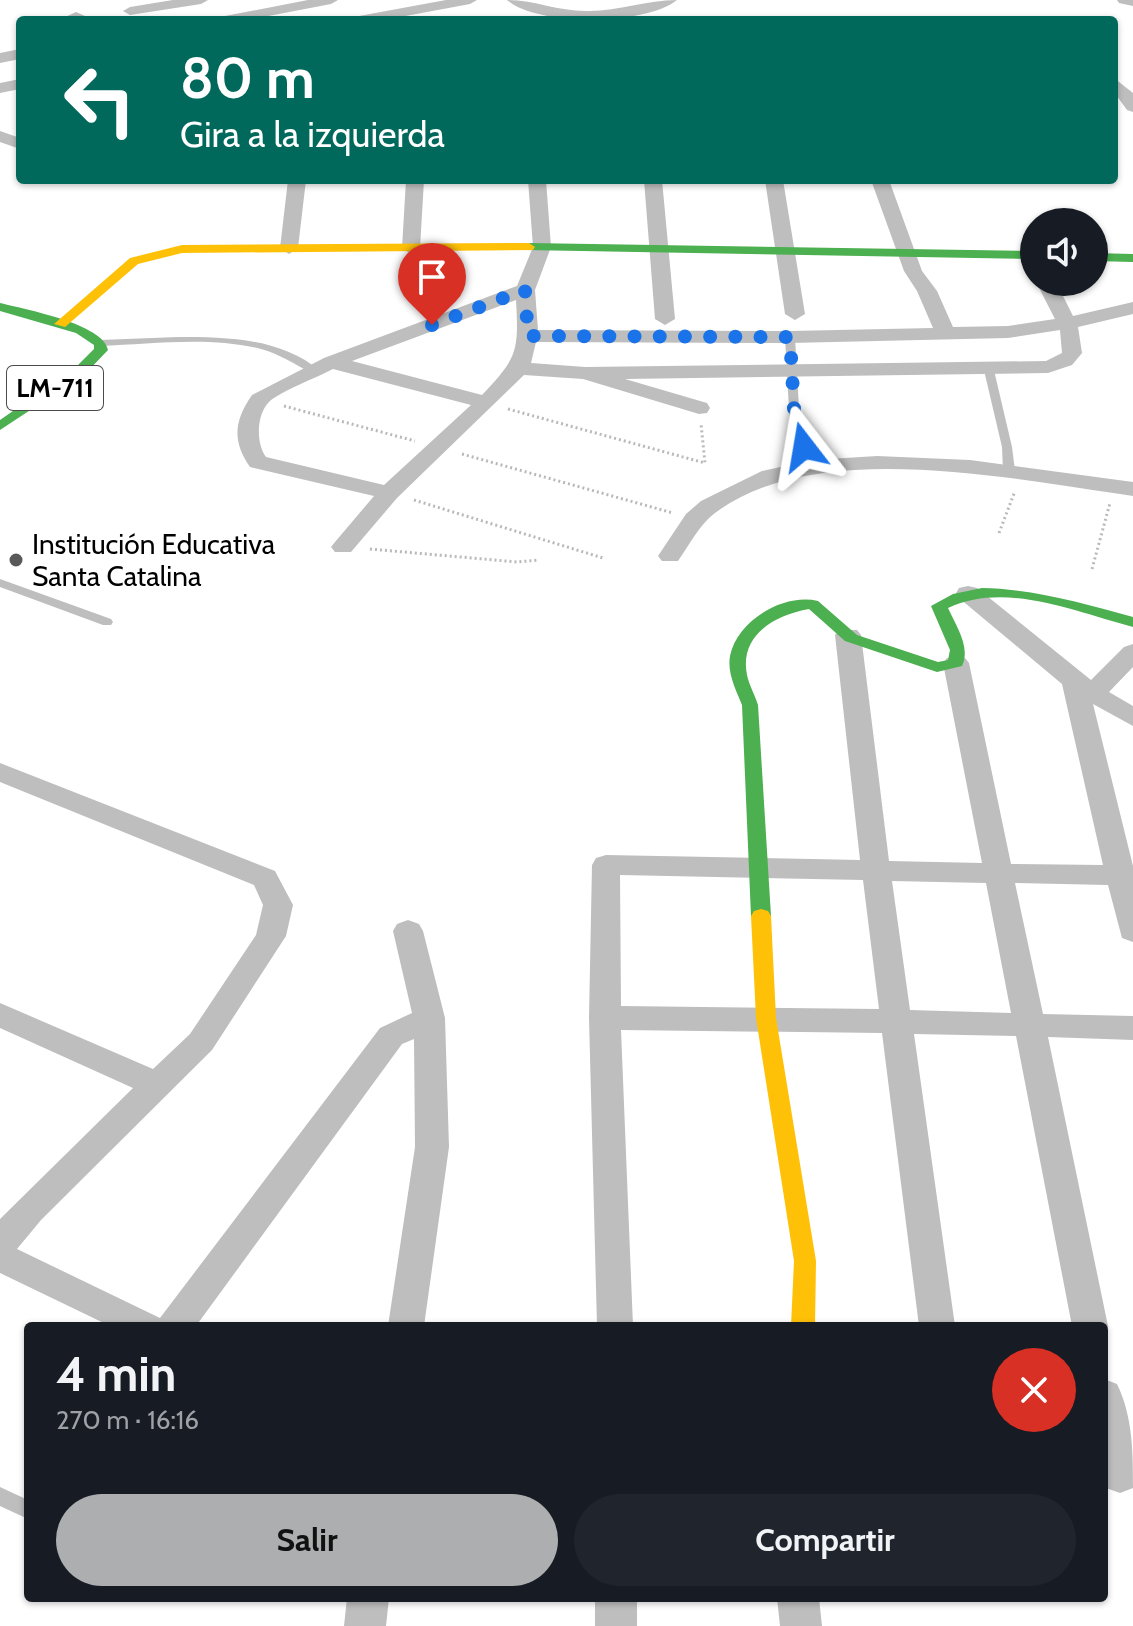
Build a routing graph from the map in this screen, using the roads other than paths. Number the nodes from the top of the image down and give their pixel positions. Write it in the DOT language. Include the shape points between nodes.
graph roads {
  1 [pos="195,0"];
  2 [pos="331,0"];
  3 [pos="470,0"];
  4 [pos="514,0"];
  5 [pos="670,0"];
  6 [pos="1124,0"];
  7 [pos="307,2"];
  8 [pos="1133,2"];
  9 [pos="130,11"];
  10 [pos="213,16"];
  11 [pos="243,16"];
  12 [pos="326,16"];
  13 [pos="381,16"];
  14 [pos="1118,87"];
  15 [pos="1133,107"];
  16 [pos="297,184"];
  17 [pos="415,184"];
  18 [pos="537,184"];
  19 [pos="653,184"];
  20 [pos="775,184"];
  21 [pos="881,184"];
  22 [pos="542,247"];
  23 [pos="289,248"];
  24 [pos="411,248"];
  25 [pos="658,248"];
  26 [pos="783,249"];
  27 [pos="906,253"];
  28 [pos="1020,255"];
  29 [pos="1108,257"];
  30 [pos="1133,258"];
  31 [pos="525,290"];
  32 [pos="1054,296"];
  33 [pos="0,307"];
  34 [pos="1133,308"];
  35 [pos="795,314"];
  36 [pos="665,319"];
  37 [pos="1069,323"];
  38 [pos="60,324"];
  39 [pos="945,333"];
  40 [pos="528,336"];
  41 [pos="790,337"];
  42 [pos="100,343"];
  43 [pos="323,366"];
  44 [pos="988,366"];
  45 [pos="519,368"];
  46 [pos="793,368"];
  47 [pos="585,373"];
  48 [pos="486,403"];
  49 [pos="699,408"];
  50 [pos="0,426"];
  51 [pos="813,467"];
  52 [pos="1015,472"];
  53 [pos="1124,487"];
  54 [pos="389,493"];
  55 [pos="343,547"];
  56 [pos="670,556"];
  57 [pos="0,583"];
  58 [pos="968,593"];
  59 [pos="107,622"];
  60 [pos="1133,622"];
  61 [pos="848,635"];
  62 [pos="1133,652"];
  63 [pos="956,663"];
  64 [pos="1084,687"];
  65 [pos="1133,718"];
  66 [pos="0,772"];
  67 [pos="759,869"];
  68 [pos="876,872"];
  69 [pos="999,875"];
  70 [pos="1126,876"];
  71 [pos="408,931"];
  72 [pos="1133,931"];
  73 [pos="0,1015"];
  74 [pos="429,1018"];
  75 [pos="605,1018"];
  76 [pos="766,1018"];
  77 [pos="896,1022"];
  78 [pos="1029,1025"];
  79 [pos="1133,1028"];
  80 [pos="157,1085"];
  81 [pos="0,1244"];
  82 [pos="0,1257"];
  83 [pos="138,1322"];
  84 [pos="178,1322"];
  85 [pos="407,1322"];
  86 [pos="615,1322"];
  87 [pos="803,1322"];
  88 [pos="936,1322"];
  89 [pos="1089,1322"];
  90 [pos="1108,1416"];
  91 [pos="1120,1475"];
  92 [pos="0,1496"];
  93 [pos="24,1508"];
  94 [pos="368,1602"];
  95 [pos="616,1602"];
  96 [pos="798,1602"];
  97 [pos="365,1626"];
  98 [pos="616,1626"];
  99 [pos="801,1626"];
  1 -- 9 [label="street"];
  1 -- 10 [label="street"];
  2 -- 7 [label="street"];
  3 -- 13 [label="street"];
  4 -- 5 [label="street" via="533,10 571,15 634,12"];
  6 -- 8 [label="street"];
  7 -- 11 [label="street"];
  7 -- 12 [label="street"];
  14 -- 15 [label="street"];
  16 -- 23 [label="street"];
  17 -- 24 [label="street"];
  18 -- 22 [label="street"];
  19 -- 25 [label="street"];
  20 -- 26 [label="street"];
  21 -- 27 [label="street"];
  22 -- 24 [label="street"];
  22 -- 25 [label="street"];
  22 -- 31 [label="street"];
  23 -- 24 [label="street"];
  23 -- 38 [label="street" via="155,253 134,261"];
  25 -- 26 [label="street"];
  25 -- 36 [label="street"];
  26 -- 27 [label="street"];
  26 -- 35 [label="street"];
  27 -- 28 [label="street"];
  27 -- 39 [label="street"];
  29 -- 30 [label="street"];
  31 -- 40 [label="street"];
  31 -- 43 [label="street"];
  32 -- 37 [label="street"];
  33 -- 38 [label="street, LM-711"];
  34 -- 37 [label="street"];
  37 -- 39 [label="street" via="1008,332"];
  37 -- 44 [label="street" via="1072,352 1067,360 1048,367"];
  38 -- 42 [label="street, LM-711"];
  39 -- 41 [label="street"];
  40 -- 41 [label="street"];
  40 -- 45 [label="street"];
  41 -- 46 [label="lane"];
  42 -- 43 [label="lane" via="257,345"];
  42 -- 50 [label="street, LM-711" via="101,350 88,365"];
  43 -- 48 [label="street"];
  43 -- 54 [label="street" via="259,399 249,422 248,448 258,462"];
  44 -- 46 [label="street"];
  44 -- 52 [label="lane"];
  45 -- 47 [label="street"];
  45 -- 48 [label="street"];
  46 -- 47 [label="street"];
  46 -- 51 [label="lane" via="795,427"];
  47 -- 49 [label="street"];
  48 -- 54 [label="street"];
  51 -- 52 [label="street" via="877,463"];
  51 -- 56 [label="street" via="770,476 709,506"];
  52 -- 53 [label="street"];
  54 -- 55 [label="street"];
  57 -- 59 [label="lane"];
  58 -- 60 [label="street"];
  58 -- 63 [label="street" via="939,606 958,650"];
  58 -- 64 [label="street"];
  61 -- 63 [label="street" via="908,660 937,667"];
  61 -- 67 [label="street" via="818,606 805,604 774,612 744,635 737,659 750,705"];
  61 -- 68 [label="street"];
  62 -- 64 [label="street"];
  63 -- 69 [label="street"];
  64 -- 65 [label="street"];
  64 -- 70 [label="street"];
  66 -- 80 [label="street" via="265,878 278,905 271,936 201,1042"];
  67 -- 68 [label="street"];
  67 -- 75 [label="street" via="606,865"];
  67 -- 76 [label="street"];
  68 -- 69 [label="street"];
  68 -- 77 [label="street"];
  69 -- 70 [label="street"];
  69 -- 78 [label="street"];
  70 -- 72 [label="street"];
  71 -- 74 [label="street"];
  73 -- 80 [label="street"];
  74 -- 84 [label="street" via="391,1036"];
  74 -- 85 [label="street" via="432,1147"];
  75 -- 76 [label="street"];
  75 -- 86 [label="street"];
  76 -- 77 [label="street"];
  76 -- 87 [label="street" via="805,1261"];
  77 -- 78 [label="street"];
  77 -- 88 [label="street"];
  78 -- 79 [label="street"];
  78 -- 89 [label="street"];
  80 -- 81 [label="street"];
  82 -- 83 [label="street"];
  90 -- 91 [label="street"];
  92 -- 93 [label="lane"];
  94 -- 97 [label="street"];
  95 -- 98 [label="street"];
  96 -- 99 [label="street"];
}
